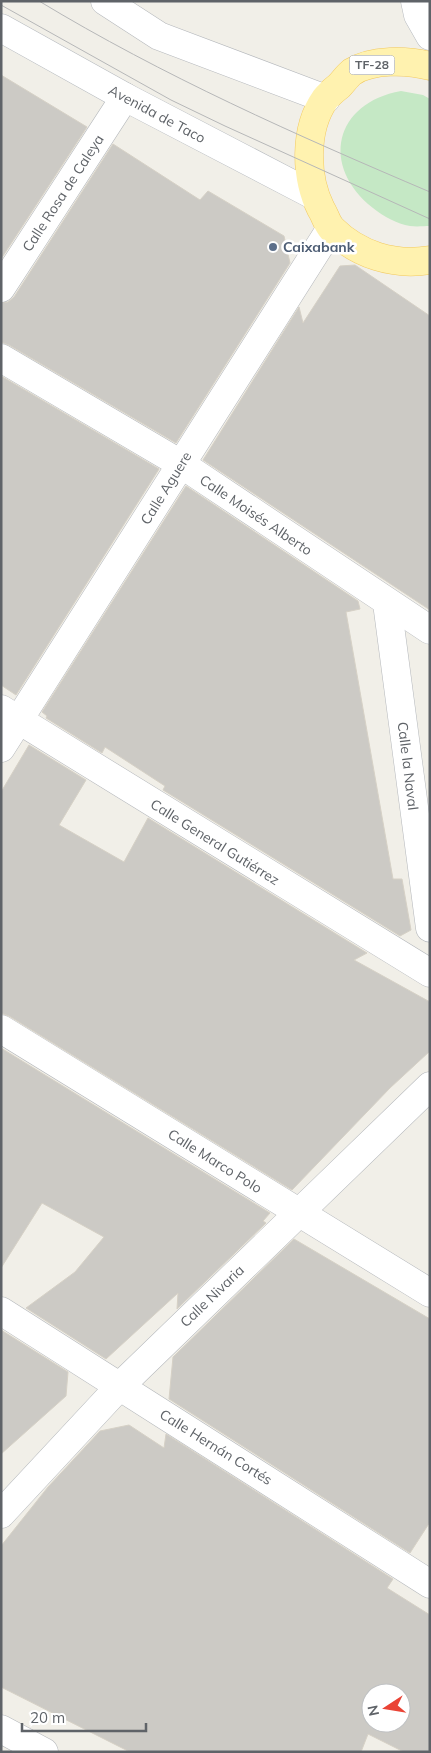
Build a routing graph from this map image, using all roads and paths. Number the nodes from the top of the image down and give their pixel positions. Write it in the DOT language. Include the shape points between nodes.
graph roads {
  1 [pos="105,1"];
  2 [pos="414,1"];
  3 [pos="1,28"];
  4 [pos="430,36"];
  5 [pos="430,66"];
  6 [pos="125,97"];
  7 [pos="326,99"];
  8 [pos="315,196"];
  9 [pos="331,228"];
  10 [pos="430,260"];
  11 [pos="1,288"];
  12 [pos="1,358"];
  13 [pos="181,464"];
  14 [pos="387,603"];
  15 [pos="430,630"];
  16 [pos="10,715"];
  17 [pos="1,748"];
  18 [pos="430,928"];
  19 [pos="430,973"];
  20 [pos="1,1029"];
  21 [pos="430,1086"];
  22 [pos="299,1212"];
  23 [pos="430,1293"];
  24 [pos="1,1311"];
  25 [pos="120,1386"];
  26 [pos="1,1514"];
  27 [pos="430,1584"];
  28 [pos="1,1729"];
  29 [pos="44,1752"];
  1 -- 7 [label="street" via="159,36"];
  2 -- 4 [label="street"];
  3 -- 6 [label="street, Avenida de Taco"];
  5 -- 7 [label="main road, TF-28" via="414,61 379,62 352,72"];
  6 -- 8 [label="street, Avenida de Taco"];
  6 -- 11 [label="street, Calle Rosa de Caleya"];
  7 -- 8 [label="main road, TF-28" via="318,112 310,141 308,164"];
  8 -- 9 [label="main road, TF-28"];
  9 -- 10 [label="main road, TF-28" via="354,246 382,259 412,263"];
  9 -- 13 [label="street, Calle Aguere"];
  12 -- 13 [label="street, Calle Moisés Alberto"];
  13 -- 14 [label="street, Calle Moisés Alberto"];
  13 -- 16 [label="street, Calle Aguere"];
  14 -- 15 [label="street, Calle Moisés Alberto"];
  14 -- 18 [label="street, Calle la Naval"];
  16 -- 17 [label="street, Calle Aguere"];
  16 -- 19 [label="street, Calle General Gutiérrez"];
  20 -- 22 [label="street, Calle Marco Polo"];
  21 -- 22 [label="street, Calle Nivaria"];
  22 -- 23 [label="street, Calle Marco Polo"];
  22 -- 25 [label="street, Calle Nivaria"];
  24 -- 25 [label="street, Calle Hernán Cortés"];
  25 -- 26 [label="street, Calle Nivaria"];
  25 -- 27 [label="street, Calle Hernán Cortés"];
  28 -- 29 [label="street"];
}
